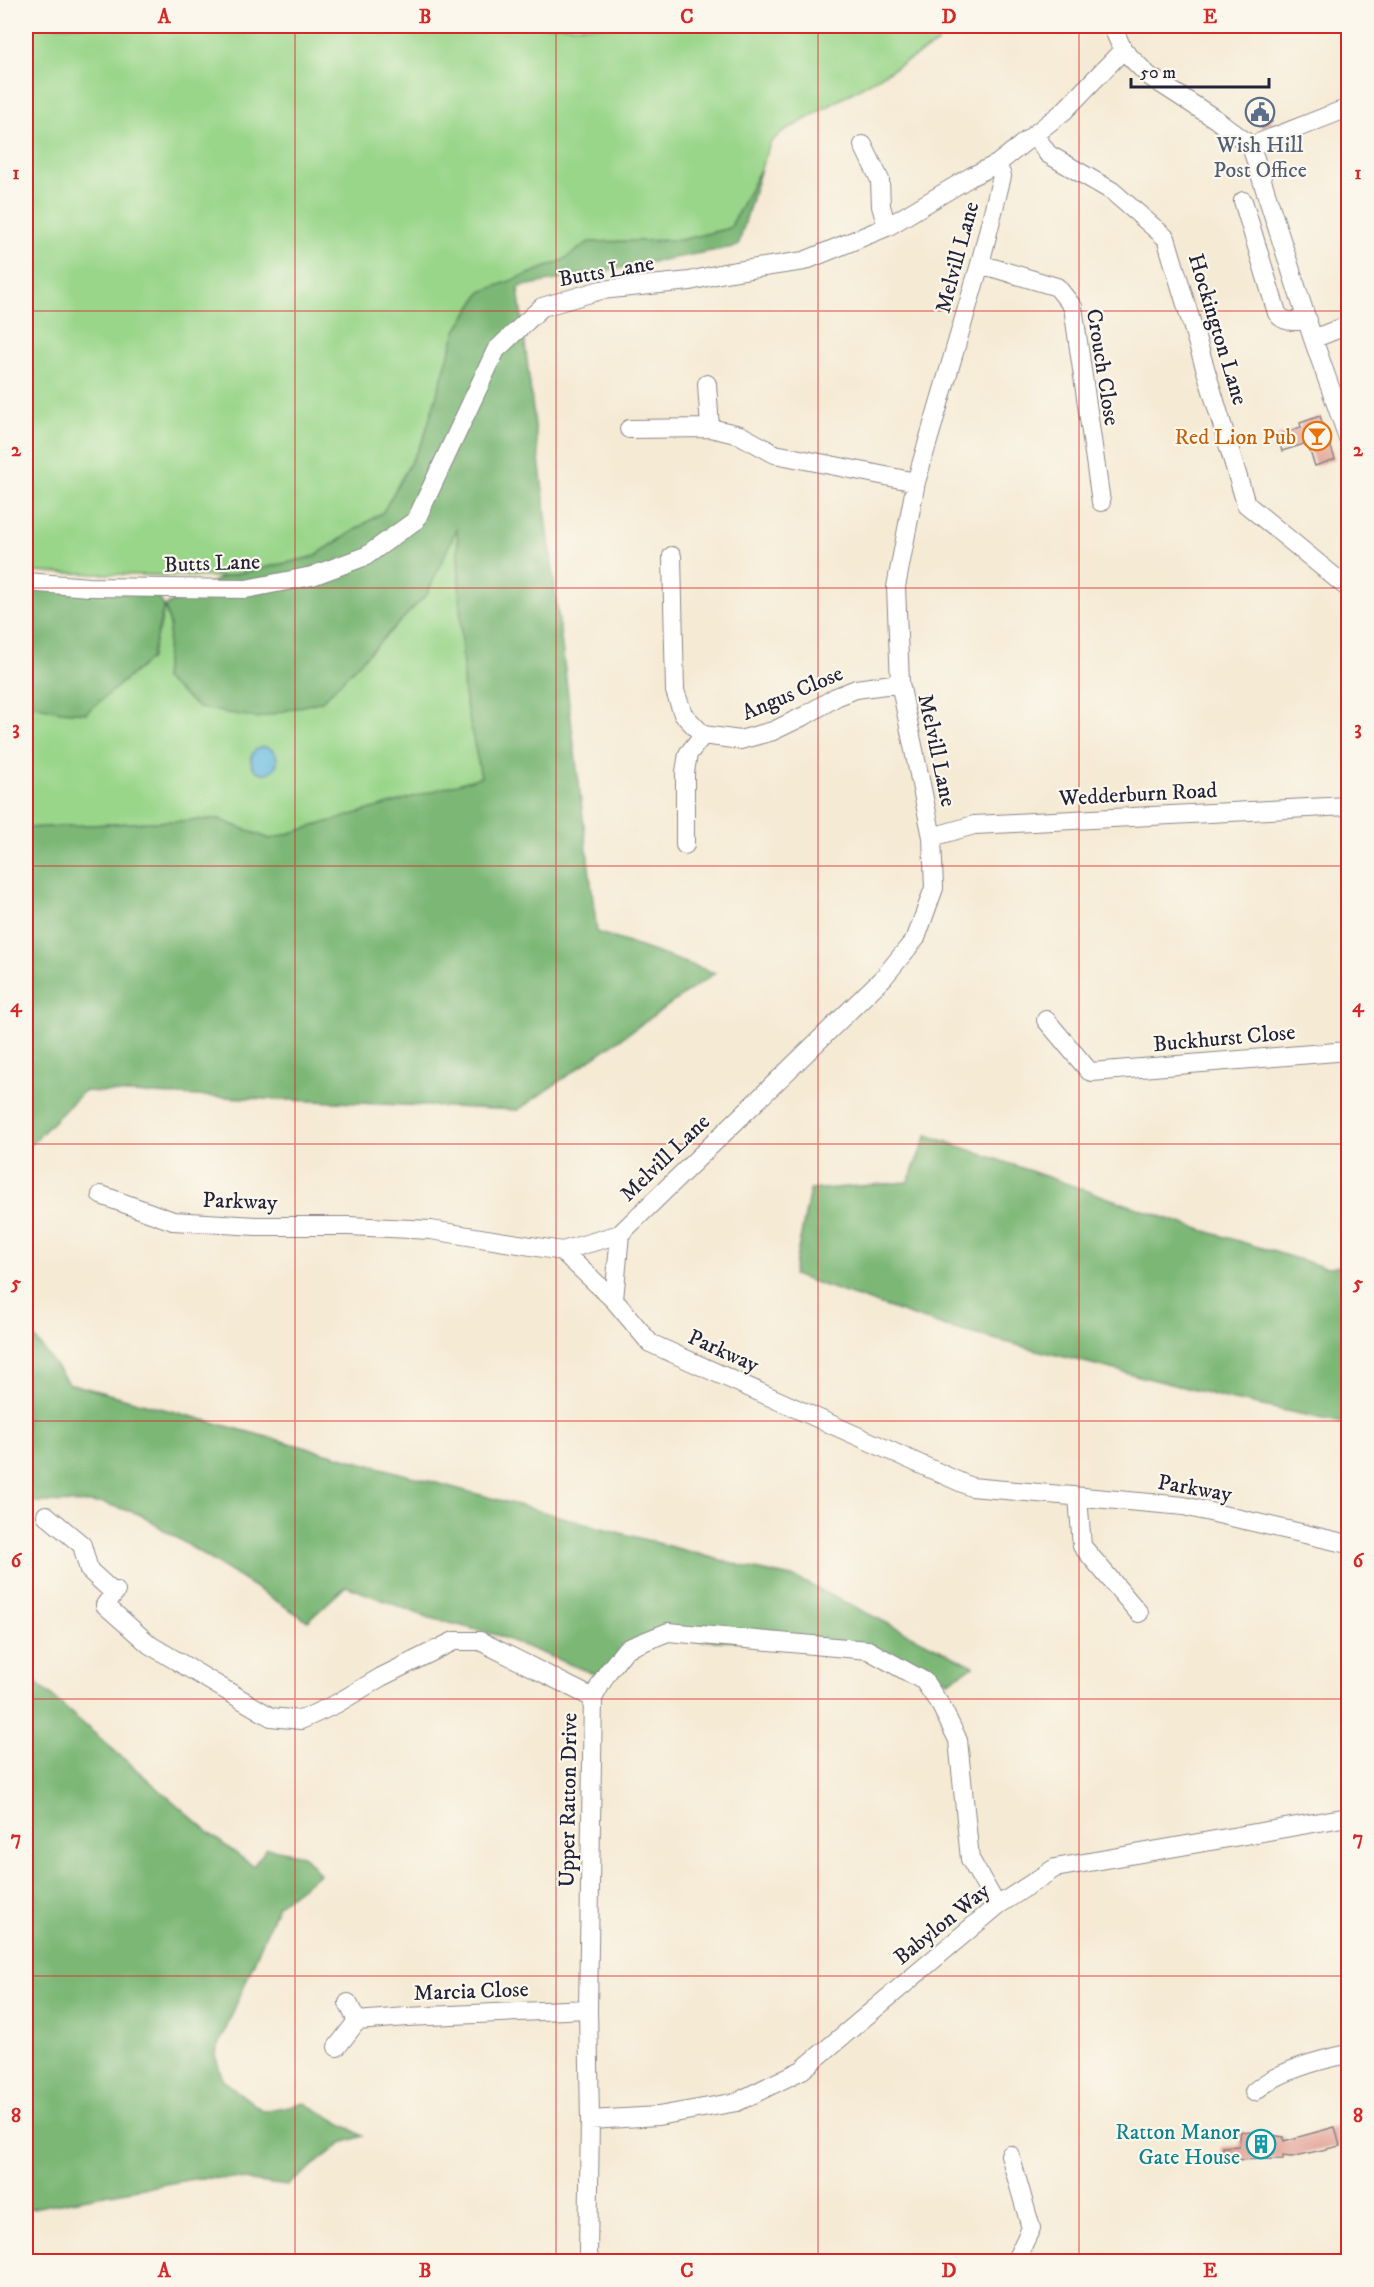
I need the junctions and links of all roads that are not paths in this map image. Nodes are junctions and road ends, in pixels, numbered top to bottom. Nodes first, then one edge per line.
1 (1112, 26) edge
2 (1123, 50) junction
3 (1348, 108) edge
4 (1035, 135) junction
5 (863, 145) dead end
6 (1251, 146) junction
7 (997, 164) junction
8 (1243, 201) dead end
9 (887, 227) junction
10 (980, 264) junction
11 (1308, 320) junction
12 (1348, 325) edge
13 (1313, 339) junction
14 (707, 384) dead end
15 (710, 428) junction
16 (629, 429) dead end
17 (1348, 438) edge
18 (916, 482) junction
19 (1101, 502) dead end
20 (672, 556) dead end
21 (26, 582) edge
22 (1348, 588) edge
23 (900, 683) junction
24 (703, 735) junction
25 (1348, 806) edge
26 (932, 837) junction
27 (685, 845) dead end
28 (1046, 1020) dead end
29 (1348, 1051) edge
30 (101, 1195) dead end
31 (620, 1234) junction
32 (562, 1251) junction
33 (614, 1300) junction
34 (1078, 1497) junction
35 (46, 1515) dead end
36 (1348, 1544) edge
37 (1139, 1613) dead end
38 (592, 1698) junction
39 (1348, 1818) edge
40 (997, 1906) junction
41 (348, 2003) dead end
42 (588, 2009) junction
43 (357, 2021) junction
44 (337, 2047) dead end
45 (1348, 2054) edge
46 (1254, 2092) dead end
47 (590, 2120) junction
48 (1010, 2155) dead end
49 (590, 2262) edge
50 (1015, 2262) edge

1 - 2 street
2 - 4 street, Butts Lane
2 - 6 street
3 - 6 street
4 - 7 street, Butts Lane
4 - 22 street, Hockington Lane
5 - 9 street
6 - 11 street
7 - 9 street, Butts Lane
7 - 10 street, Melvill Lane
8 - 11 street
9 - 21 street, Butts Lane
10 - 18 street, Melvill Lane
10 - 19 street, Crouch Close
11 - 13 street
12 - 13 street
13 - 17 street
14 - 15 street
15 - 16 street
15 - 18 street
18 - 23 street, Melvill Lane
20 - 24 street
23 - 24 street, Angus Close
23 - 26 street, Melvill Lane
24 - 27 street
25 - 26 street, Wedderburn Road
26 - 31 street, Melvill Lane
28 - 29 street, Buckhurst Close
30 - 32 street, Parkway
31 - 32 street
31 - 33 street
32 - 33 street, Parkway
33 - 34 street, Parkway
34 - 36 street, Parkway
34 - 37 street
35 - 38 street
38 - 40 street, Upper Ratton Drive
38 - 42 street, Upper Ratton Drive
39 - 40 street, Babylon Way
40 - 47 street, Babylon Way
41 - 43 street
42 - 43 street, Marcia Close
42 - 47 street, Upper Ratton Drive
43 - 44 street
45 - 46 street
47 - 49 street, Upper Ratton Drive
48 - 50 street

